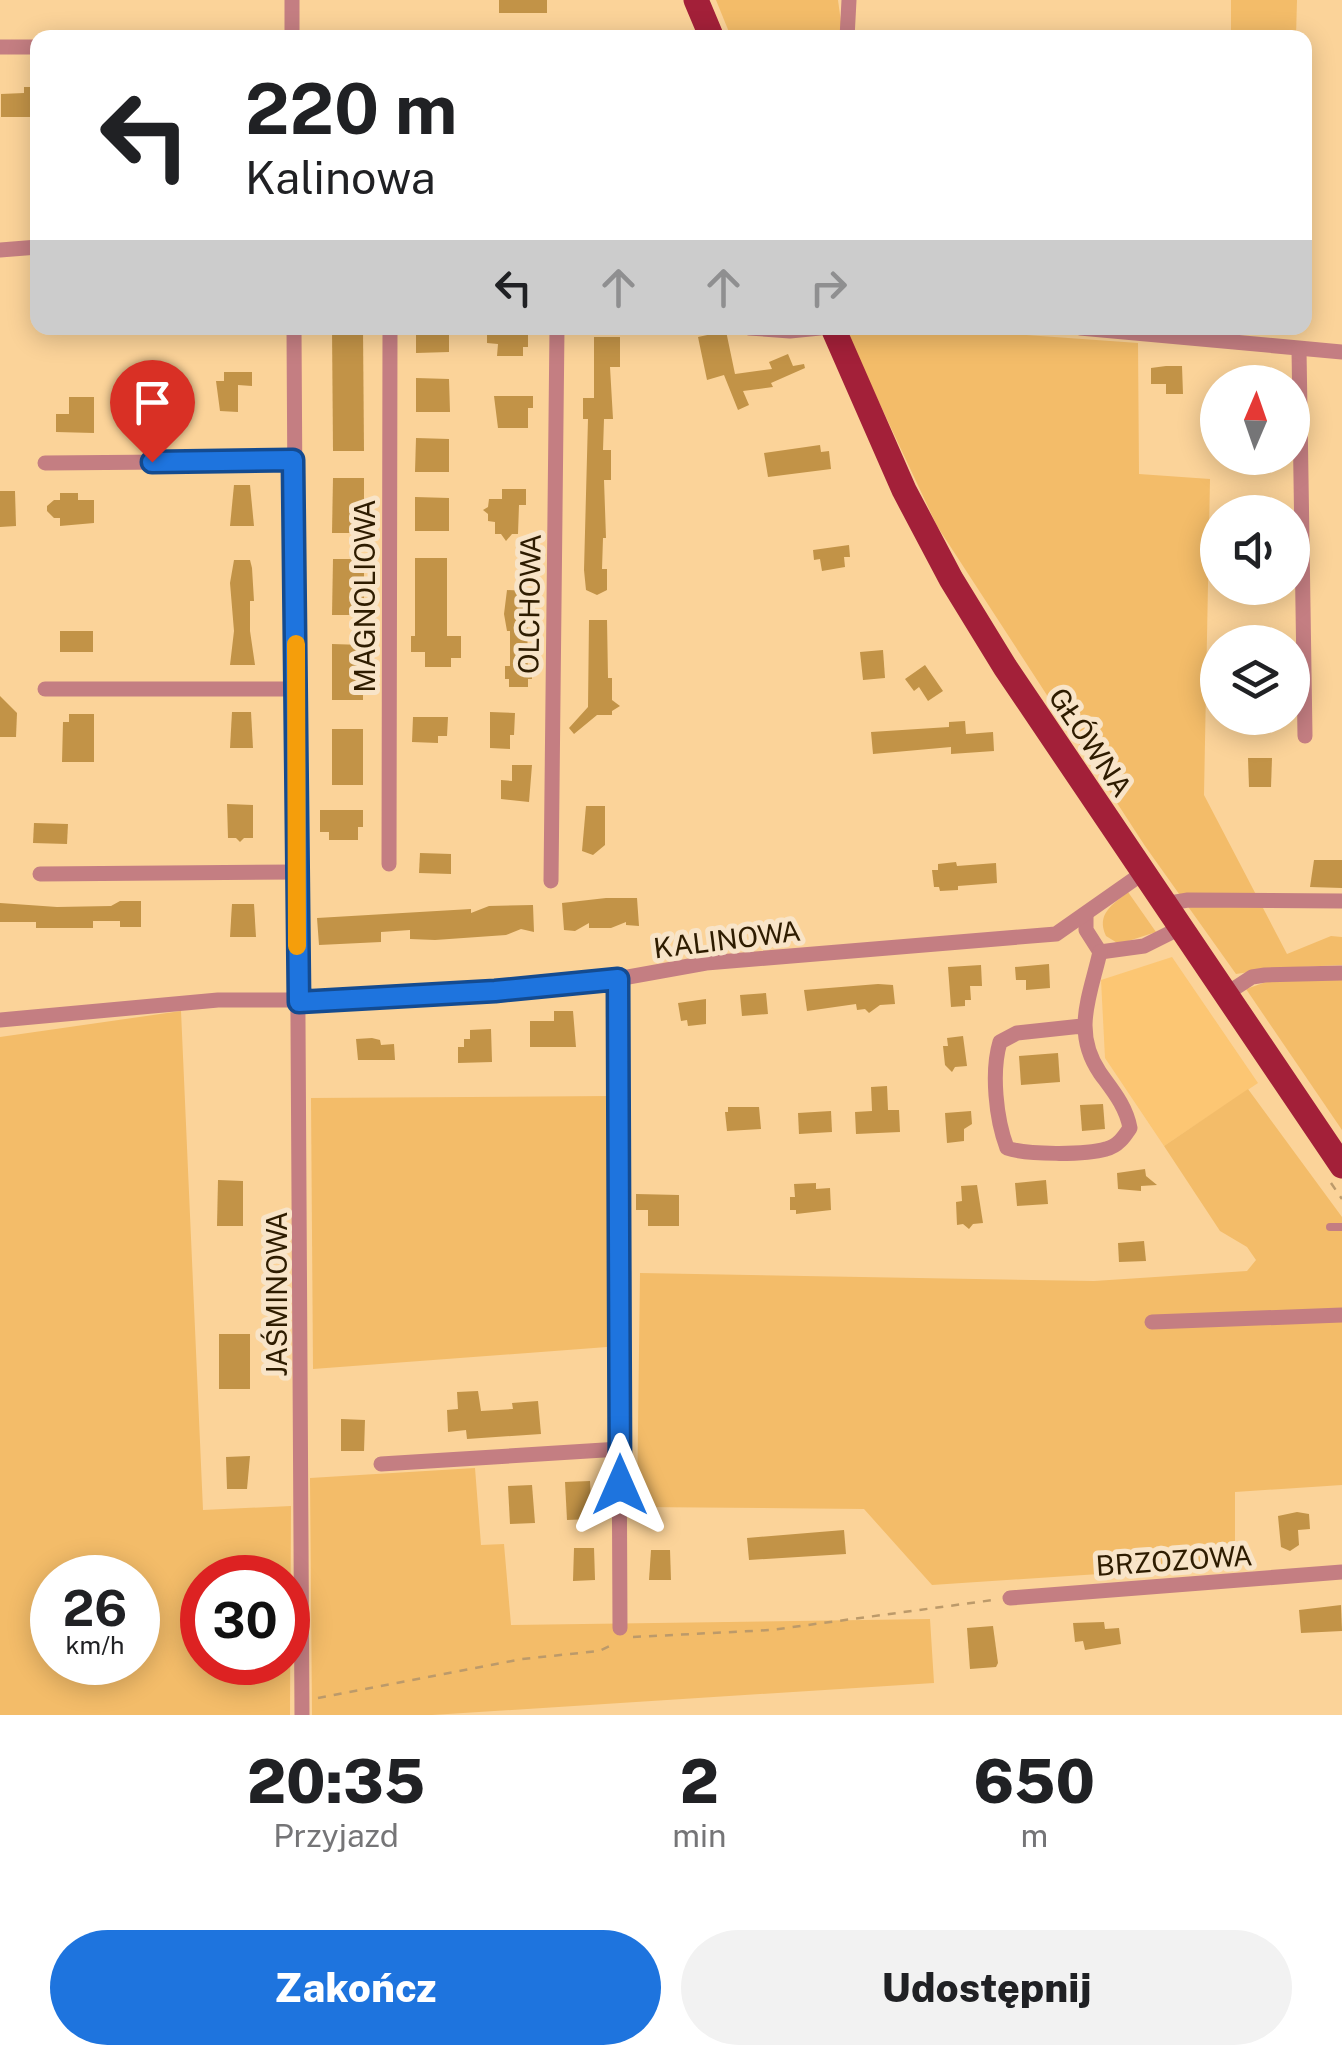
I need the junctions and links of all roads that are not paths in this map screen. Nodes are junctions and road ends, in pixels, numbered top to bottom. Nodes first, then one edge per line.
1 (292, 0) edge
2 (696, 0) edge
3 (848, 0) edge
4 (292, 30) edge
5 (709, 30) edge
6 (847, 30) edge
7 (0, 47) edge
8 (30, 47) edge
9 (30, 248) edge
10 (0, 250) edge
11 (294, 335) edge
12 (390, 335) edge
13 (557, 335) edge
14 (836, 335) edge
15 (1223, 335) edge
16 (1299, 349) junction
17 (1342, 352) edge
18 (293, 460) junction
19 (45, 463) dead end
20 (45, 689) dead end
21 (296, 689) junction
22 (1305, 736) dead end
23 (389, 864) dead end
24 (296, 872) junction
25 (1143, 873) junction
26 (40, 874) dead end
27 (551, 882) dead end
28 (1341, 901) edge
29 (1164, 904) junction
30 (1086, 914) junction
31 (1180, 928) junction
32 (1100, 952) junction
33 (1342, 973) edge
34 (618, 979) junction
35 (1226, 994) junction
36 (299, 1001) junction
37 (0, 1020) edge
38 (1082, 1026) junction
39 (1342, 1166) edge
40 (1342, 1226) edge
41 (1330, 1227) dead end
42 (1342, 1315) edge
43 (1152, 1322) dead end
44 (620, 1449) junction
45 (381, 1464) dead end
46 (1342, 1572) edge
47 (1010, 1598) road end
48 (620, 1628) road end
49 (302, 1708) edge

1 - 4 street
2 - 5 main road
3 - 6 street
7 - 8 street
9 - 10 street
11 - 18 street, JAŚMINOWA
12 - 23 street, MAGNOLIOWA
13 - 27 street, OLCHOWA
14 - 25 main road, GŁÓWNA
15 - 16 street
16 - 17 street
16 - 22 street
18 - 19 street
18 - 21 street, JAŚMINOWA
20 - 21 street
21 - 24 street, JAŚMINOWA
24 - 26 street
24 - 36 street, JAŚMINOWA
25 - 29 main road, GŁÓWNA
25 - 30 street, KALINOWA
28 - 29 street
29 - 31 main road, GŁÓWNA
30 - 32 street
30 - 34 street, KALINOWA
31 - 32 street
31 - 35 main road, GŁÓWNA
32 - 38 street
33 - 35 street
34 - 36 street, KALINOWA
34 - 44 street
35 - 39 main road, GŁÓWNA
36 - 37 street, KALINOWA
36 - 49 street, JAŚMINOWA
38 - 38 street
40 - 41 lane
42 - 43 street
44 - 45 street
44 - 48 street
46 - 47 street, BRZOZOWA

